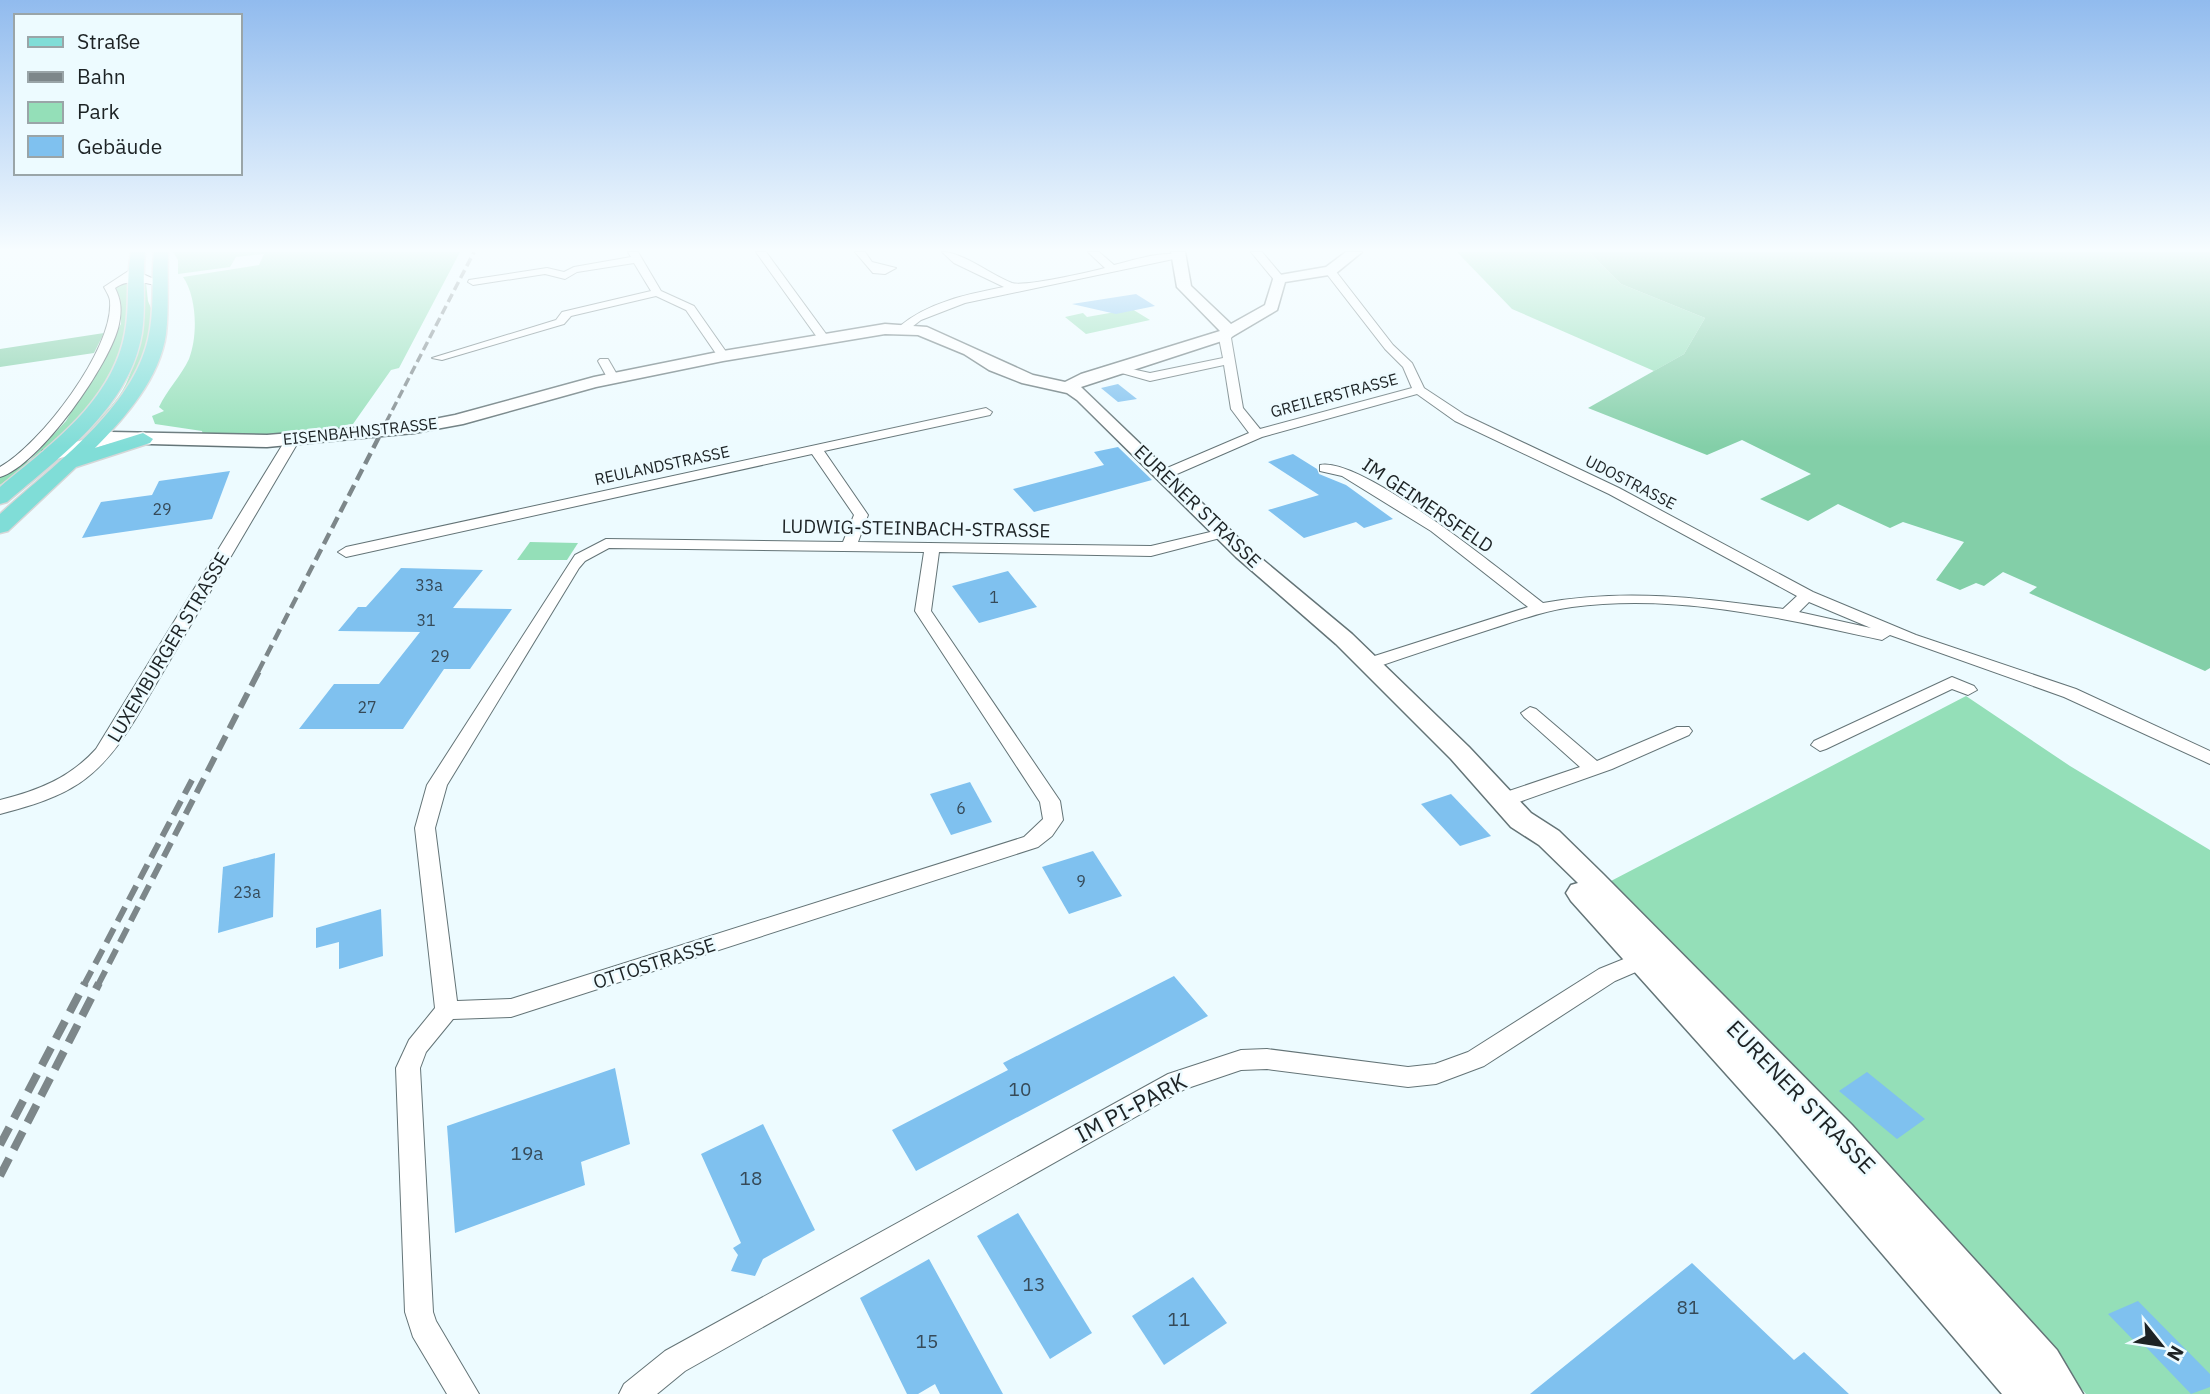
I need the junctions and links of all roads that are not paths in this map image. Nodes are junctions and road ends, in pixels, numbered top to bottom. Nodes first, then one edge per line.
1 (113, 317) edge
2 (135, 317) edge
3 (157, 317) edge
4 (564, 317) edge
5 (696, 317) edge
6 (808, 317) edge
7 (918, 317) edge
8 (1215, 317) edge
9 (1255, 317) edge
10 (1365, 317) edge
11 (904, 328) junction
12 (1230, 332) junction
13 (849, 334) joint
14 (823, 338) junction
15 (723, 356) junction
16 (438, 358) dead end
17 (604, 361) dead end
18 (1227, 361) junction
19 (1122, 369) junction
20 (613, 379) junction
21 (1067, 388) junction
22 (1419, 390) junction
23 (986, 412) dead end
24 (114, 416) junction
25 (1257, 434) junction
26 (82, 438) junction
27 (143, 439) junction
28 (293, 439) junction
29 (817, 451) junction
30 (56, 461) junction
31 (1325, 468) dead end
32 (0, 474) edge
33 (1164, 474) junction
34 (5, 506) edge
35 (0, 526) edge
36 (1223, 533) junction
37 (849, 545) junction
38 (932, 546) junction
39 (346, 552) dead end
40 (1807, 595) junction
41 (1540, 607) junction
42 (1787, 614) junction
43 (1910, 638) junction
44 (1967, 657) junction
45 (1368, 664) junction
46 (1530, 713) dead end
47 (1683, 731) dead end
48 (1820, 745) dead end
49 (2210, 758) edge
50 (1594, 769) junction
51 (0, 807) edge
52 (1511, 811) junction
53 (1651, 956) junction
54 (447, 1010) junction
55 (464, 1394) edge
56 (634, 1394) edge
57 (2037, 1394) edge
58 (2062, 1394) edge

1 - 32 street
2 - 26 main road
3 - 24 main road
4 - 16 street
5 - 15 street
6 - 14 street
7 - 11 street
8 - 12 street
9 - 12 street
10 - 22 street, UDOSTRASSE
11 - 13 street, EURENER STRASSE
11 - 21 street, EURENER STRASSE
12 - 18 street
12 - 19 street
13 - 14 street, EISENBAHNSTRASSE
14 - 15 street, EISENBAHNSTRASSE
15 - 20 street, EISENBAHNSTRASSE
17 - 20 street
18 - 19 street
18 - 25 street
19 - 21 street
20 - 28 street, EISENBAHNSTRASSE
21 - 33 street, EURENER STRASSE
22 - 25 street, GREILERSTRASSE
22 - 40 street, UDOSTRASSE
23 - 29 street, REULANDSTRASSE
24 - 26 main road
24 - 27 street
25 - 33 street, GREILERSTRASSE
26 - 27 street, EISENBAHNSTRASSE
26 - 30 main road
27 - 28 street, EISENBAHNSTRASSE
27 - 30 main road
28 - 51 street, LUXEMBURGER STRASSE
29 - 37 street
29 - 39 street, REULANDSTRASSE
30 - 34 main road
31 - 41 street, IM GEIMERSFELD
33 - 36 street, EURENER STRASSE
34 - 35 main road
36 - 38 street, LUDWIG-STEINBACH-STRASSE
36 - 45 street, EURENER STRASSE
37 - 38 street, LUDWIG-STEINBACH-STRASSE
37 - 54 street, LUDWIG-STEINBACH-STRASSE
38 - 54 street, OTTOSTRASSE
40 - 42 street
40 - 43 street, UDOSTRASSE
41 - 42 street
41 - 45 street
42 - 43 street
43 - 44 street, UDOSTRASSE
44 - 48 street
44 - 49 street, UDOSTRASSE
45 - 52 street, EURENER STRASSE
46 - 50 street
47 - 50 street
50 - 52 street
52 - 53 street, EURENER STRASSE
53 - 56 street, IM PI-PARK
53 - 57 street, EURENER STRASSE
53 - 58 street, EURENER STRASSE
54 - 55 street

